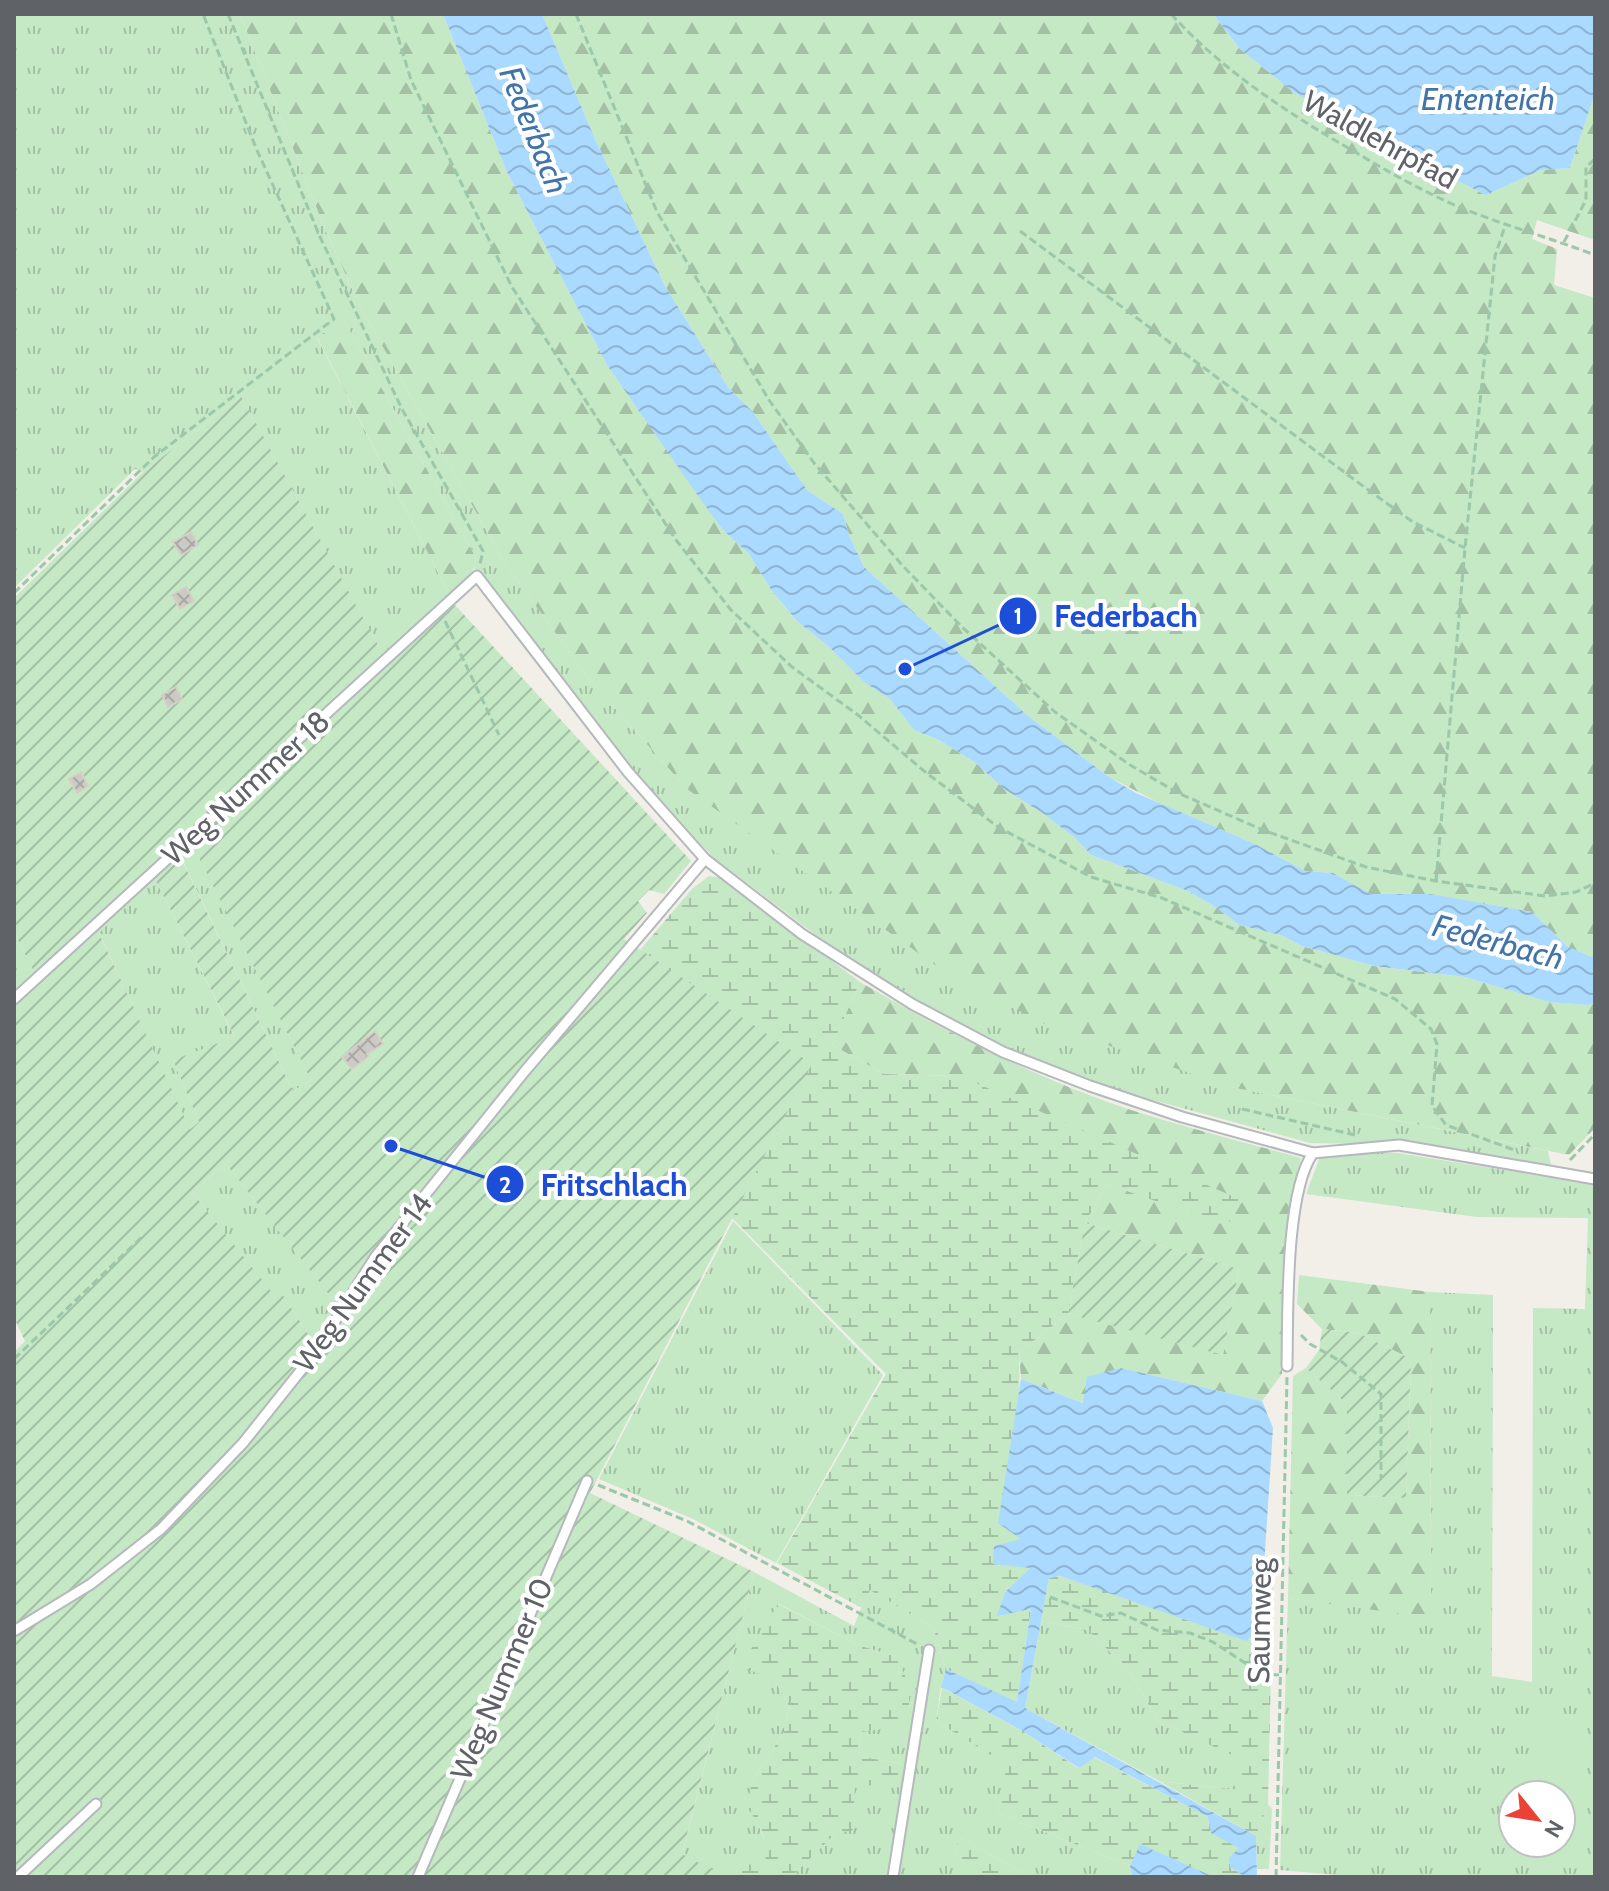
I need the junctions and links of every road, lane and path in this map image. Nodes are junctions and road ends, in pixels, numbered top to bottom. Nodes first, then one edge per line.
1 (203, 14) edge
2 (228, 14) edge
3 (391, 14) edge
4 (576, 14) edge
5 (1171, 14) edge
6 (1595, 159) edge
7 (1506, 223) junction
8 (1020, 231) dead end
9 (1564, 242) junction
10 (1595, 255) edge
11 (1465, 548) junction
12 (477, 576) junction
13 (14, 593) edge
14 (439, 611) junction
15 (499, 735) dead end
16 (705, 859) junction
17 (1436, 881) junction
18 (1595, 883) edge
19 (14, 999) edge
20 (1242, 1109) dead end
21 (1595, 1134) edge
22 (1356, 1136) dead end
23 (1313, 1153) junction
24 (1526, 1154) dead end
25 (1557, 1174) junction
26 (1595, 1179) edge
27 (142, 1237) dead end
28 (1287, 1320) junction
29 (14, 1359) edge
30 (1287, 1366) joint
31 (1381, 1478) dead end
32 (587, 1481) joint
33 (1050, 1597) dead end
34 (14, 1631) edge
35 (929, 1650) joint
36 (1279, 1675) junction
37 (96, 1804) dead end
38 (18, 1877) edge
39 (418, 1877) edge
40 (893, 1877) edge
41 (1276, 1877) edge

1 - 13 path
2 - 12 path
3 - 24 path
4 - 17 path
5 - 7 path, Waldlehrpfad
6 - 9 path
7 - 9 path, Waldlehrpfad
7 - 11 path
8 - 11 path
9 - 10 path, Waldlehrpfad
11 - 17 path
12 - 14 lane, Weg Nummer 18
12 - 16 lane
14 - 15 path
14 - 19 lane, Weg Nummer 18
16 - 23 lane
16 - 34 lane, Weg Nummer 14
17 - 18 path
20 - 22 path
21 - 25 path
23 - 25 lane
23 - 28 lane
25 - 26 lane
27 - 29 path
28 - 30 lane
28 - 31 path
30 - 36 path, Saumweg
32 - 35 path
32 - 39 lane, Weg Nummer 10
33 - 36 path
35 - 40 lane
36 - 41 path, Saumweg
37 - 38 lane

